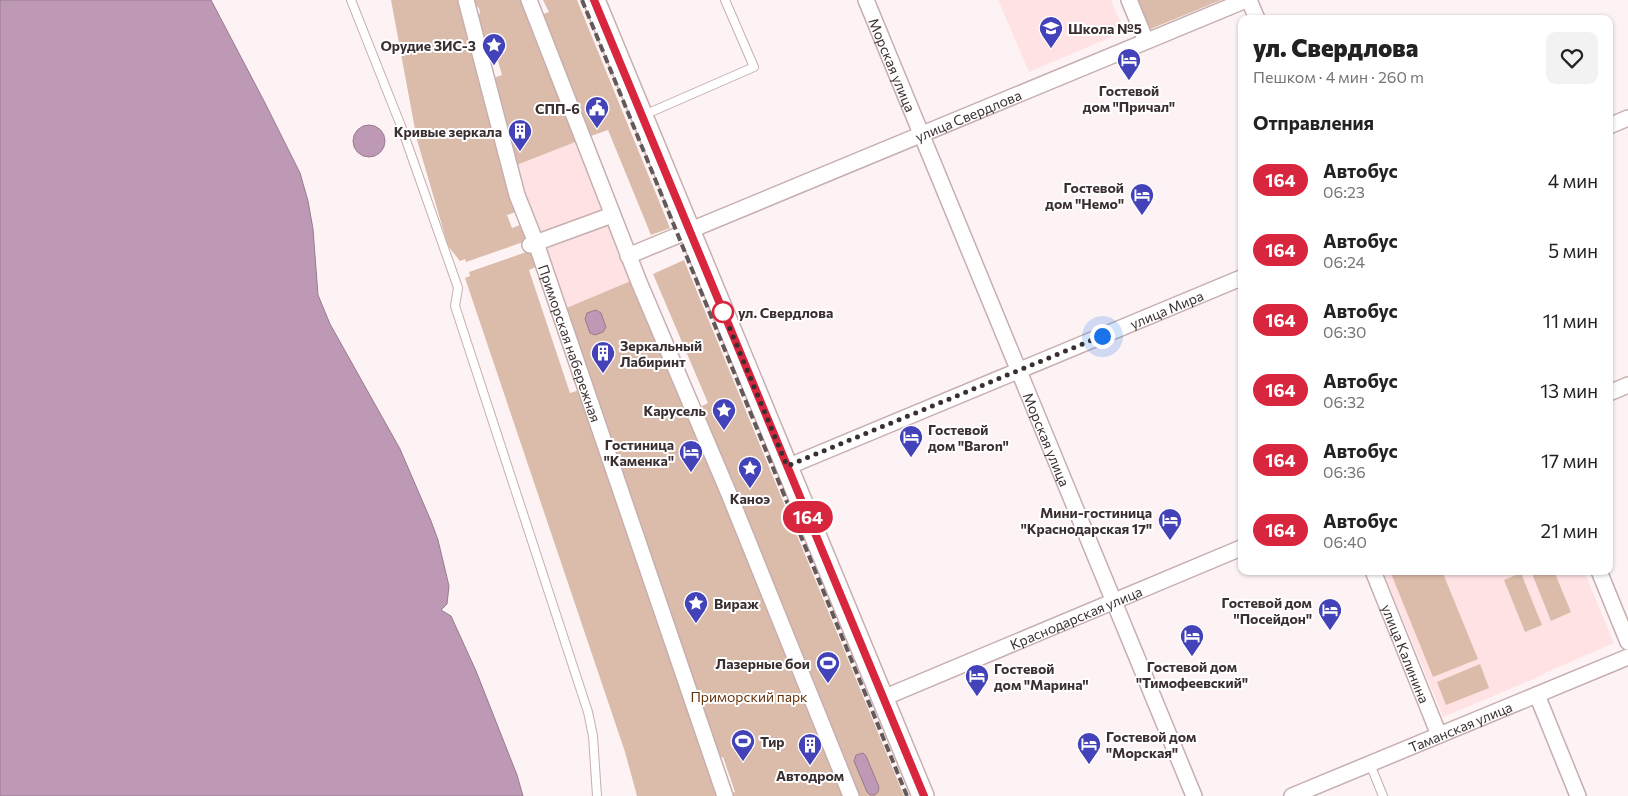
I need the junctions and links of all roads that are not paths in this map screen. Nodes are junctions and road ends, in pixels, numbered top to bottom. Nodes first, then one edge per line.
1 (351, 0) edge
2 (466, 0) edge
3 (529, 0) edge
4 (594, 0) edge
5 (725, 0) edge
6 (866, 0) edge
7 (1129, 0) edge
8 (1248, 0) edge
9 (1255, 15) edge
10 (1146, 42) junction
11 (642, 116) junction
12 (1628, 118) edge
13 (1613, 124) edge
14 (921, 134) junction
15 (612, 215) junction
16 (689, 230) junction
17 (533, 244) junction
18 (628, 256) junction
19 (1238, 279) edge
20 (1019, 370) junction
21 (1628, 385) edge
22 (1613, 392) edge
23 (787, 466) junction
24 (1238, 549) edge
25 (1374, 575) edge
26 (1601, 575) edge
27 (1114, 601) junction
28 (1628, 642) edge
29 (1628, 657) edge
30 (1537, 695) junction
31 (883, 698) junction
32 (1439, 735) junction
33 (1370, 764) junction
34 (597, 796) edge
35 (725, 796) edge
36 (851, 796) edge
37 (924, 796) edge
38 (1194, 796) edge
39 (1292, 796) edge
40 (1383, 796) edge
41 (1578, 796) edge

1 - 34 lane
2 - 17 street, Приморская набережная
3 - 15 street
4 - 11 street
5 - 11 lane
6 - 14 street, Морская улица
7 - 10 street
8 - 9 street
8 - 10 street, улица Свердлова
10 - 14 street, улица Свердлова
11 - 16 street
12 - 13 street
14 - 16 street, улица Свердлова
14 - 20 street, Морская улица
15 - 17 street
15 - 18 street
16 - 18 street, улица Свердлова
16 - 23 street
17 - 35 street, Приморская набережная
18 - 36 street
19 - 20 street, улица Мира
20 - 23 street, улица Мира
20 - 27 street, Морская улица
21 - 22 street
23 - 31 street
24 - 27 street, Краснодарская улица
25 - 32 street, улица Калинина
26 - 28 street
27 - 31 street, Краснодарская улица
27 - 38 street, Морская улица
29 - 30 street, Таманская улица
30 - 32 street, Таманская улица
30 - 41 street
31 - 37 street
32 - 33 street, Таманская улица
33 - 39 street, Таманская улица
33 - 40 lane

